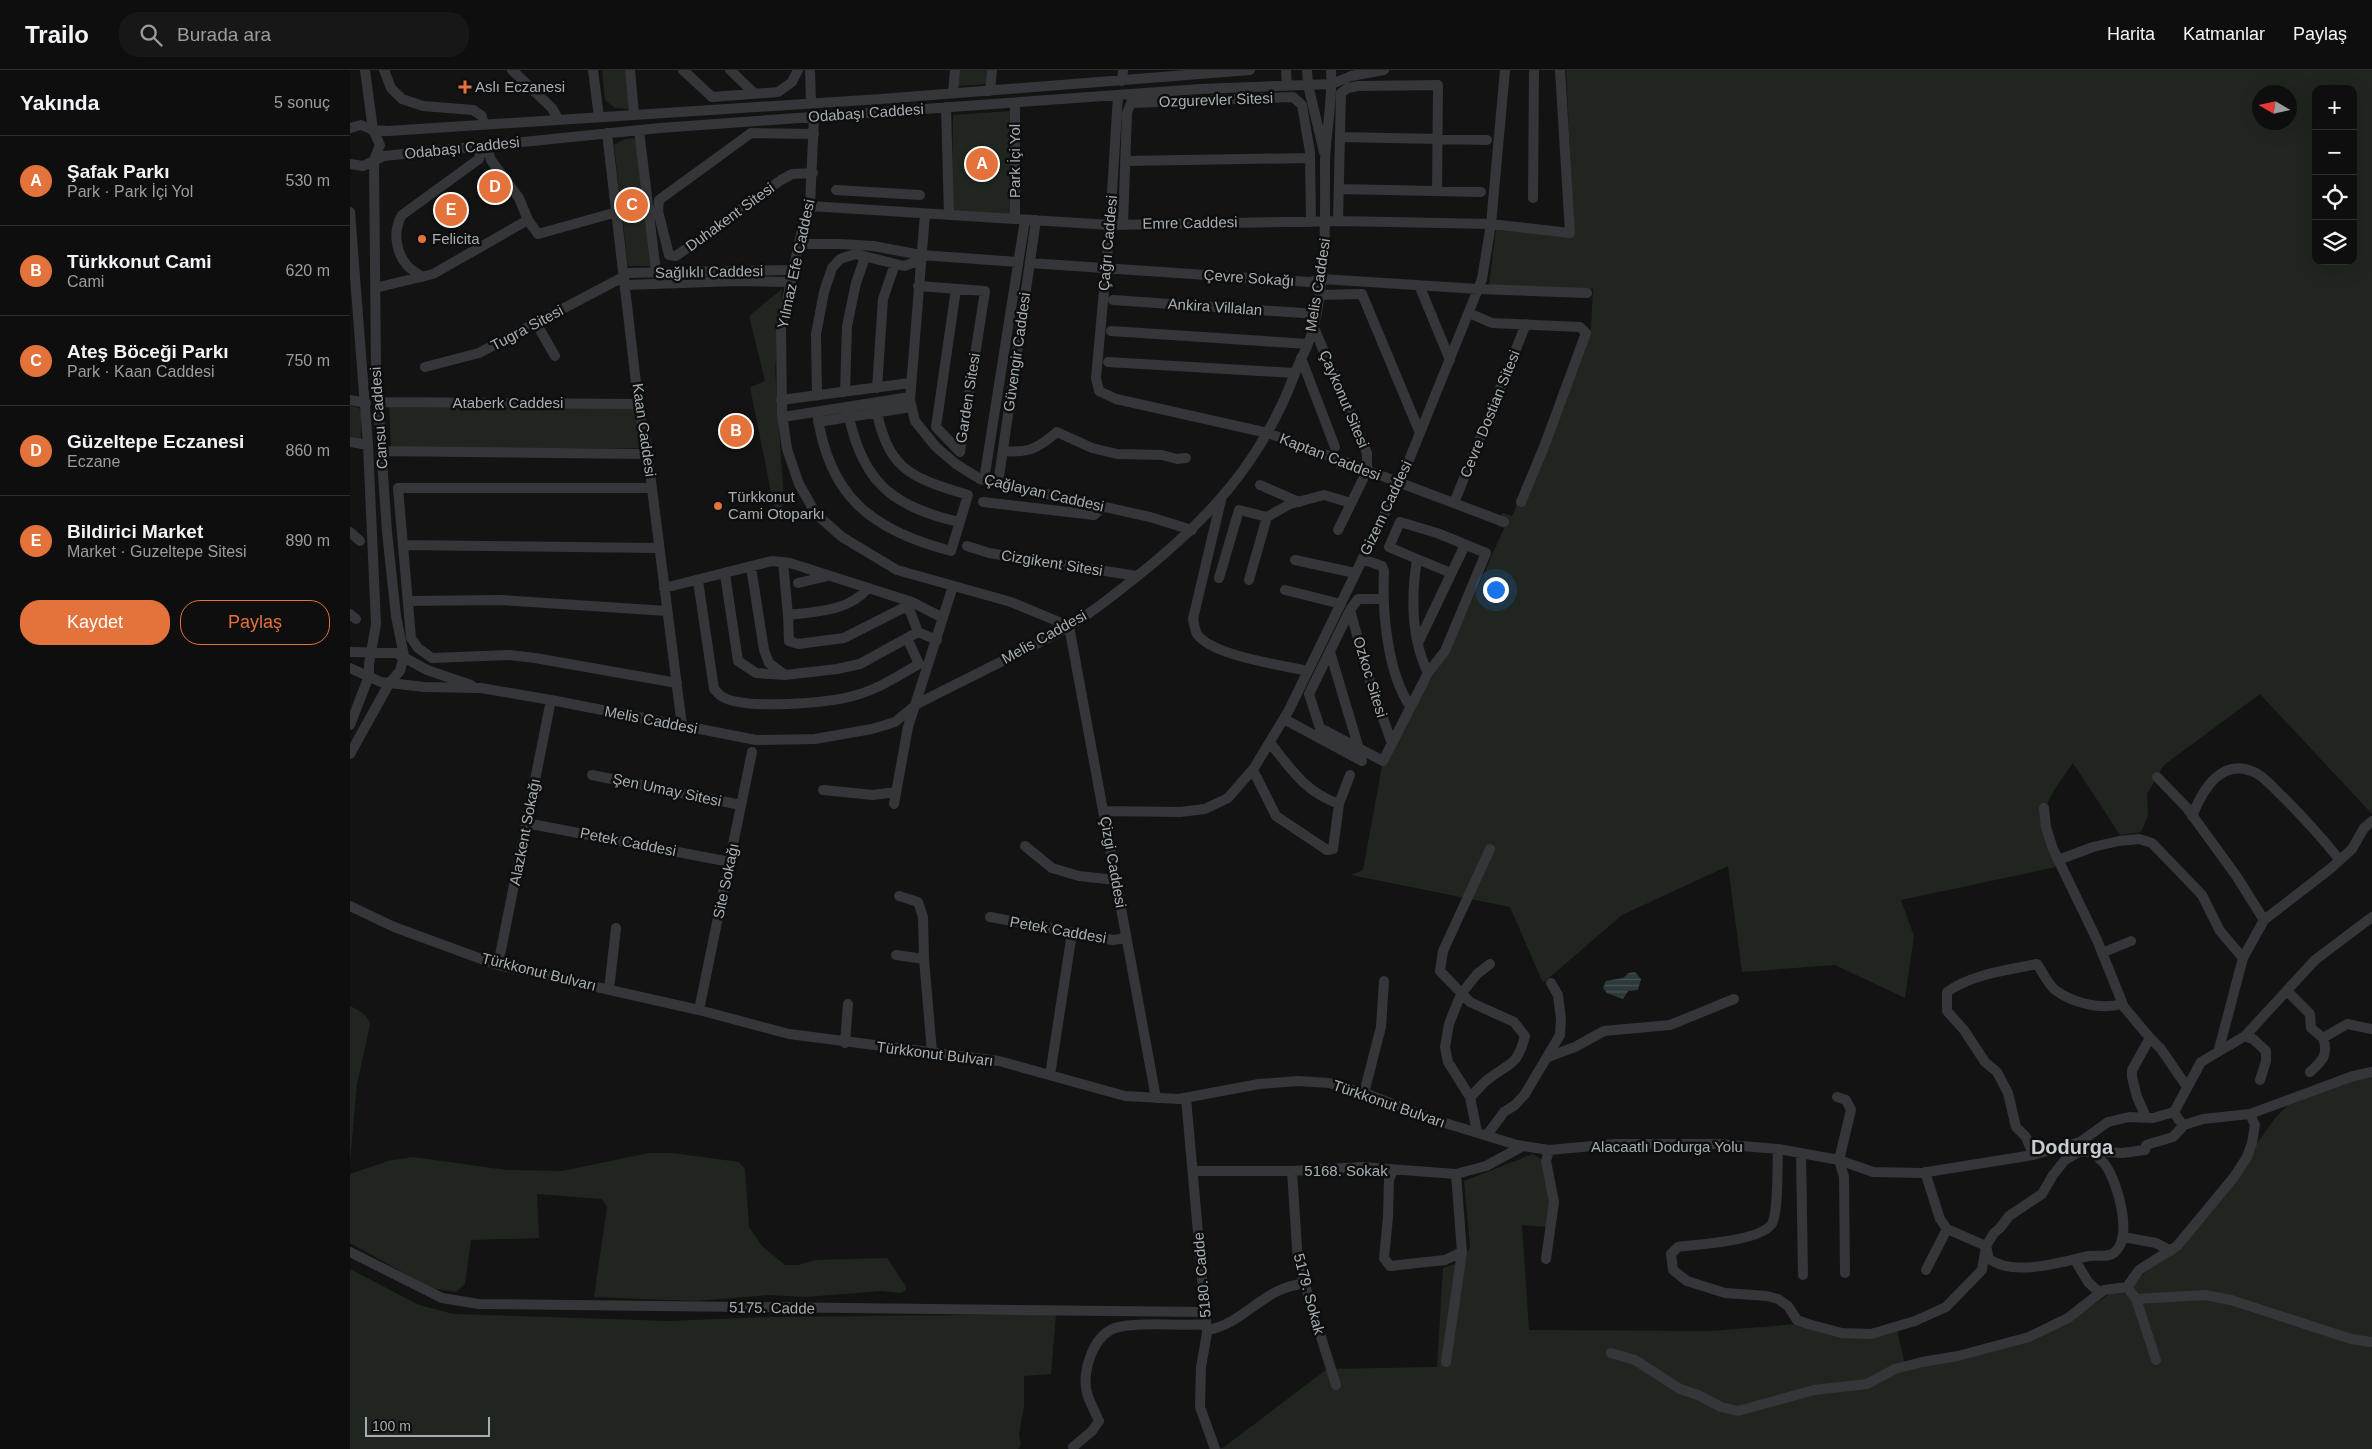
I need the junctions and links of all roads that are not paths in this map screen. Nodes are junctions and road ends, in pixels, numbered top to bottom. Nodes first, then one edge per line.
1 (365, 70) edge
2 (384, 70) edge
3 (512, 70) edge
4 (593, 70) edge
5 (630, 70) edge
6 (683, 70) edge
7 (730, 70) edge
8 (798, 70) edge
9 (810, 70) edge
10 (955, 70) edge
11 (992, 70) edge
12 (1123, 70) edge
13 (1250, 70) edge
14 (1286, 70) edge
15 (1307, 70) edge
16 (1330, 70) edge
17 (1384, 70) edge
18 (1505, 70) edge
19 (1534, 70) edge
20 (1560, 70) edge
21 (1182, 73) edge
22 (1148, 75) edge
23 (1122, 81) junction
24 (1332, 84) junction
25 (1308, 85) junction
26 (1287, 86) junction
27 (990, 91) junction
28 (754, 93) junction
29 (953, 94) junction
30 (1118, 95) junction
31 (811, 102) junction
32 (1015, 103) junction
33 (946, 107) junction
34 (634, 114) junction
35 (599, 117) junction
36 (814, 117) junction
37 (558, 120) junction
38 (483, 124) junction
39 (350, 128) edge
40 (373, 130) junction
41 (639, 130) junction
42 (607, 133) junction
43 (814, 134) junction
44 (1340, 136) junction
45 (1438, 139) junction
46 (1486, 140) dead end
47 (483, 146) junction
48 (1310, 158) junction
49 (1325, 158) junction
50 (374, 160) junction
51 (1125, 161) junction
52 (350, 164) edge
53 (813, 173) junction
54 (1339, 189) junction
55 (836, 190) dead end
56 (1437, 191) junction
57 (874, 192) junction
58 (1481, 192) dead end
59 (920, 195) dead end
60 (1533, 198) dead end
61 (810, 206) junction
62 (871, 210) junction
63 (350, 212) edge
64 (617, 212) junction
65 (925, 214) junction
66 (949, 215) junction
67 (1020, 219) junction
68 (528, 220) junction
69 (1036, 220) junction
70 (1338, 221) junction
71 (1311, 222) junction
72 (1327, 222) junction
73 (1123, 224) junction
74 (1491, 224) junction
75 (1110, 225) junction
76 (799, 244) junction
77 (865, 257) junction
78 (921, 258) junction
79 (1018, 262) junction
80 (1030, 262) junction
81 (895, 264) junction
82 (1106, 269) junction
83 (793, 270) junction
84 (656, 272) junction
85 (422, 277) junction
86 (625, 278) junction
87 (1322, 279) junction
88 (790, 282) junction
89 (1419, 285) junction
90 (918, 286) junction
91 (375, 288) junction
92 (956, 289) junction
93 (1478, 289) junction
94 (1587, 293) dead end
95 (1319, 295) junction
96 (1113, 300) dead end
97 (1468, 313) junction
98 (1317, 314) junction
99 (536, 323) junction
100 (1526, 324) junction
101 (1314, 328) junction
102 (1111, 331) dead end
103 (1308, 344) junction
104 (555, 356) dead end
105 (1301, 358) junction
106 (1450, 360) junction
107 (1108, 362) dead end
108 (425, 367) dead end
109 (1294, 374) junction
110 (910, 383) junction
111 (877, 388) junction
112 (1100, 390) joint
113 (845, 392) junction
114 (817, 395) junction
115 (350, 400) edge
116 (781, 400) junction
117 (366, 402) junction
118 (378, 402) junction
119 (875, 402) junction
120 (910, 402) junction
121 (639, 404) junction
122 (847, 411) junction
123 (877, 413) junction
124 (782, 417) junction
125 (818, 417) junction
126 (1268, 433) junction
127 (1420, 433) junction
128 (350, 442) edge
129 (368, 445) junction
130 (1335, 447) dead end
131 (381, 451) junction
132 (1003, 451) junction
133 (648, 454) junction
134 (1186, 458) dead end
135 (1367, 471) junction
136 (984, 480) junction
137 (1399, 483) junction
138 (998, 484) junction
139 (1260, 485) dead end
140 (652, 488) junction
141 (1222, 498) junction
142 (983, 502) dead end
143 (1299, 502) junction
144 (1521, 502) dead end
145 (1351, 504) junction
146 (1454, 504) junction
147 (1103, 507) junction
148 (1267, 517) junction
149 (959, 522) junction
150 (1504, 522) dead end
151 (1192, 530) junction
152 (1338, 530) dead end
153 (350, 532) edge
154 (360, 541) dead end
155 (1465, 544) junction
156 (403, 545) junction
157 (968, 546) dead end
158 (659, 548) junction
159 (1362, 559) junction
160 (1417, 559) junction
161 (1295, 560) dead end
162 (783, 562) junction
163 (751, 567) junction
164 (1355, 573) junction
165 (1451, 573) junction
166 (724, 574) junction
167 (829, 576) junction
168 (1137, 576) junction
169 (1219, 578) dead end
170 (698, 580) junction
171 (1249, 580) dead end
172 (798, 583) dead end
173 (954, 586) junction
174 (664, 588) junction
175 (868, 588) junction
176 (1285, 590) dead end
177 (1383, 599) junction
178 (408, 601) junction
179 (1341, 604) junction
180 (1350, 610) junction
181 (668, 611) junction
182 (788, 615) junction
183 (944, 618) junction
184 (1069, 626) junction
185 (927, 636) junction
186 (907, 638) junction
187 (1418, 643) junction
188 (350, 652) edge
189 (372, 652) junction
190 (1330, 652) junction
191 (404, 656) junction
192 (350, 668) edge
193 (1308, 671) junction
194 (785, 674) junction
195 (1428, 674) junction
196 (369, 676) junction
197 (390, 682) junction
198 (677, 683) junction
199 (481, 688) junction
200 (551, 700) junction
201 (917, 704) junction
202 (1410, 706) junction
203 (1284, 719) junction
204 (350, 725) edge
205 (682, 726) junction
206 (1270, 743) junction
207 (1392, 744) junction
208 (1359, 748) junction
209 (752, 752) dead end
210 (350, 754) edge
211 (1362, 761) dead end
212 (1253, 770) junction
213 (592, 775) dead end
214 (1350, 775) dead end
215 (2157, 777) dead end
216 (823, 790) dead end
217 (896, 792) junction
218 (894, 804) dead end
219 (1339, 804) junction
220 (741, 805) junction
221 (2044, 808) dead end
222 (1104, 811) junction
223 (2192, 816) junction
224 (2372, 821) edge
225 (526, 824) junction
226 (1025, 846) dead end
227 (1490, 849) dead end
228 (2339, 859) junction
229 (2058, 860) junction
230 (730, 862) junction
231 (1116, 880) junction
232 (899, 896) dead end
233 (350, 906) edge
234 (2372, 917) edge
235 (990, 918) dead end
236 (2264, 920) junction
237 (616, 928) dead end
238 (1072, 933) junction
239 (1126, 938) junction
240 (2131, 941) dead end
241 (2102, 953) junction
242 (896, 955) dead end
243 (2243, 958) junction
244 (924, 959) junction
245 (498, 964) junction
246 (1490, 964) dead end
247 (1384, 981) dead end
248 (1551, 983) dead end
249 (609, 990) junction
250 (2287, 991) junction
251 (1460, 994) junction
252 (1734, 999) dead end
253 (848, 1004) dead end
254 (2122, 1004) junction
255 (699, 1010) junction
256 (2372, 1029) edge
257 (2244, 1036) junction
258 (2150, 1038) junction
259 (2323, 1038) junction
260 (845, 1043) junction
261 (2219, 1050) junction
262 (932, 1052) junction
263 (1548, 1058) junction
264 (2310, 1072) dead end
265 (2372, 1072) edge
266 (1050, 1075) junction
267 (2260, 1080) dead end
268 (2187, 1087) junction
269 (1364, 1093) junction
270 (1470, 1097) junction
271 (1837, 1097) dead end
272 (1156, 1098) junction
273 (1186, 1098) junction
274 (2174, 1112) junction
275 (2250, 1114) junction
276 (2146, 1117) junction
277 (2184, 1125) junction
278 (1482, 1133) junction
279 (2080, 1142) junction
280 (1523, 1146) junction
281 (1778, 1149) junction
282 (1548, 1150) junction
283 (2093, 1152) junction
284 (1801, 1154) junction
285 (2032, 1155) junction
286 (1839, 1160) junction
287 (1393, 1170) junction
288 (1193, 1171) junction
289 (1292, 1171) junction
290 (1925, 1172) junction
291 (1456, 1174) junction
292 (1947, 1229) junction
293 (2123, 1237) junction
294 (1986, 1246) junction
295 (2171, 1251) junction
296 (350, 1252) edge
297 (1462, 1252) junction
298 (1546, 1259) dead end
299 (2075, 1260) junction
300 (1926, 1270) dead end
301 (1845, 1272) dead end
302 (1803, 1275) dead end
303 (1304, 1284) junction
304 (2128, 1286) junction
305 (2100, 1293) junction
306 (2136, 1299) junction
307 (1205, 1312) junction
308 (1206, 1327) junction
309 (2372, 1342) edge
310 (1611, 1353) dead end
311 (2156, 1360) dead end
312 (1446, 1362) dead end
313 (1336, 1385) dead end
314 (1073, 1447) dead end
315 (1215, 1449) edge

1 - 40 street, Cansu Caddesi
2 - 38 street
3 - 37 street
4 - 35 street
5 - 34 street
6 - 28 street
7 - 28 street
8 - 28 street
9 - 31 street
10 - 29 street
11 - 27 street
12 - 23 street
13 - 21 street, Odabaşı Caddesi
14 - 26 street
15 - 25 street, Melis Caddesi
16 - 24 street, Melis Caddesi
17 - 24 street, Odabaşı Caddesi
18 - 74 street, Gizem Caddesi
19 - 60 street
20 - 74 street, Emre Caddesi
21 - 22 street, Odabaşı Caddesi
22 - 23 street, Odabaşı Caddesi
23 - 27 street, Odabaşı Caddesi
24 - 25 street, Odabaşı Caddesi
24 - 49 street, Melis Caddesi
25 - 26 street, Odabaşı Caddesi
25 - 49 street, Melis Caddesi
26 - 30 street, Odabaşı Caddesi
27 - 29 street, Odabaşı Caddesi
29 - 31 street, Odabaşı Caddesi
30 - 32 street, Odabaşı Caddesi
30 - 75 street, Çağrı Caddesi
31 - 34 street, Odabaşı Caddesi
32 - 33 street, Odabaşı Caddesi
32 - 67 street, Park İçi Yol
33 - 36 street, Odabaşı Caddesi
33 - 66 street
34 - 35 street, Odabaşı Caddesi
35 - 37 street, Odabaşı Caddesi
36 - 41 street, Odabaşı Caddesi
36 - 43 street, Yılmaz Efe Caddesi
37 - 38 street, Odabaşı Caddesi
38 - 40 street, Odabaşı Caddesi
39 - 40 street, Odabaşı Caddesi
40 - 50 street, Cansu Caddesi
41 - 42 street, Odabaşı Caddesi
41 - 84 street
42 - 47 street, Odabaşı Caddesi
42 - 64 street, Kaan Caddesi
43 - 53 street, Yılmaz Efe Caddesi
43 - 53 street, Duhakent Sitesi
44 - 45 street
44 - 45 street
44 - 54 street
45 - 46 street
45 - 56 street
47 - 50 street, Odabaşı Caddesi
47 - 68 street
47 - 85 street
48 - 51 street
48 - 51 street, Ozgurevler Sitesi
48 - 71 street, Ozgurevler Sitesi
49 - 72 street, Melis Caddesi
50 - 52 street, Odabaşı Caddesi
50 - 91 street, Cansu Caddesi
51 - 73 street, Ozgurevler Sitesi
53 - 61 street, Yılmaz Efe Caddesi
54 - 56 street
54 - 70 street
55 - 57 street
56 - 58 street
57 - 59 street
57 - 62 street
61 - 62 street, Emre Caddesi
61 - 76 street, Yılmaz Efe Caddesi
62 - 65 street, Emre Caddesi
63 - 117 street, Cansu Caddesi
64 - 68 street
64 - 86 street, Kaan Caddesi
65 - 66 street, Emre Caddesi
65 - 78 street, Çağlayan Caddesi
66 - 67 street, Emre Caddesi
67 - 69 street, Emre Caddesi
67 - 79 street, Güvengir Caddesi
68 - 85 street
69 - 75 street, Emre Caddesi
69 - 80 street, Güvengir Caddesi
70 - 72 street, Emre Caddesi
70 - 74 street, Emre Caddesi
71 - 72 street, Emre Caddesi
71 - 73 street, Emre Caddesi
72 - 87 street, Melis Caddesi
73 - 75 street, Emre Caddesi
74 - 93 street, Gizem Caddesi
75 - 82 street, Çağrı Caddesi
76 - 78 street
76 - 83 street, Yılmaz Efe Caddesi
77 - 81 street
77 - 113 street
77 - 114 street
78 - 79 street
78 - 81 street
78 - 90 street, Çağlayan Caddesi
79 - 136 street, Güvengir Caddesi
80 - 82 street, Çevre Sokağı
80 - 132 street, Güvengir Caddesi
81 - 111 street
82 - 87 street, Çevre Sokağı
82 - 112 street, Çağrı Caddesi
83 - 84 street, Sağlıklı Caddesi
83 - 88 street, Yılmaz Efe Caddesi
84 - 86 street, Sağlıklı Caddesi
85 - 91 street
86 - 88 street, Sağlıklı Caddesi
86 - 99 street, Tugra Sitesi
86 - 121 street, Kaan Caddesi
87 - 89 street, Çevre Sokağı
87 - 95 street, Melis Caddesi
88 - 116 street, Yılmaz Efe Caddesi
89 - 93 street, Çevre Sokağı
89 - 106 street
90 - 92 street, Garden Sitesi
90 - 110 street, Çağlayan Caddesi
91 - 118 street, Cansu Caddesi
92 - 92 street, Garden Sitesi
93 - 94 street, Çevre Sokağı
93 - 97 street, Gizem Caddesi
95 - 98 street, Melis Caddesi
95 - 127 street
96 - 98 street, Ankira Villalan
97 - 100 street
97 - 106 street, Gizem Caddesi
98 - 101 street, Melis Caddesi
99 - 104 street
99 - 108 street, Tugra Sitesi
100 - 144 street
100 - 146 street, Cevre Dostian Sitesi
101 - 103 street, Melis Caddesi
101 - 135 street, Çaykonut Sitesi
102 - 103 street, Ankira Villalan
103 - 105 street, Melis Caddesi
105 - 109 street, Melis Caddesi
105 - 130 street
106 - 127 street, Gizem Caddesi
107 - 109 street
109 - 126 street, Melis Caddesi
110 - 111 street
110 - 120 street, Çağlayan Caddesi
111 - 113 street
112 - 126 street, Kaptan Caddesi
113 - 114 street
114 - 116 street
115 - 117 street
116 - 124 street, Yılmaz Efe Caddesi
117 - 129 street, Cansu Caddesi
118 - 121 street, Ataberk Caddesi
118 - 131 street, Cansu Caddesi
119 - 120 street
119 - 122 street
119 - 123 street
120 - 123 street
120 - 136 street, Çağlayan Caddesi
121 - 133 street, Kaan Caddesi
122 - 123 street
122 - 125 street
122 - 149 street
123 - 149 street
124 - 125 street
124 - 173 street, Yılmaz Efe Caddesi
125 - 149 street
126 - 135 street, Kaptan Caddesi
126 - 141 street, Melis Caddesi
127 - 137 street, Gizem Caddesi
128 - 129 street
129 - 189 street, Cansu Caddesi
131 - 133 street
131 - 191 street, Cansu Caddesi
132 - 134 street
132 - 138 street, Güvengir Caddesi
133 - 140 street, Kaan Caddesi
135 - 137 street, Kaptan Caddesi
135 - 145 street
136 - 138 street, Çağlayan Caddesi
137 - 146 street, Kaptan Caddesi
137 - 159 street, Gizem Caddesi
138 - 147 street, Çağlayan Caddesi
139 - 143 street
140 - 156 street
140 - 158 street, Kaan Caddesi
141 - 151 street, Melis Caddesi
141 - 193 street
142 - 147 street
143 - 145 street
143 - 148 street
145 - 152 street
146 - 150 street, Kaptan Caddesi
147 - 151 street, Çağlayan Caddesi
148 - 169 street
148 - 171 street
151 - 168 street, Melis Caddesi
153 - 154 street
155 - 160 street, Ozkoc Sitesi
155 - 165 street
155 - 195 street, Ozkoc Sitesi
156 - 158 street
156 - 178 street
157 - 168 street, Cizgikent Sitesi
158 - 174 street, Kaan Caddesi
159 - 164 street, Gizem Caddesi
159 - 177 street, Ozkoc Sitesi
160 - 165 street
160 - 187 street
161 - 164 street
162 - 163 street
162 - 167 street
162 - 182 street
163 - 166 street
163 - 194 street
164 - 179 street, Gizem Caddesi
165 - 187 street
166 - 170 street
166 - 194 street
167 - 172 street
167 - 175 street
168 - 184 street, Melis Caddesi
170 - 174 street
170 - 186 street
173 - 183 street
173 - 184 street, Yılmaz Efe Caddesi
174 - 181 street, Kaan Caddesi
175 - 182 street
175 - 183 street
176 - 179 street
177 - 180 street
177 - 202 street, Ozkoc Sitesi
178 - 181 street
178 - 198 street
179 - 193 street, Gizem Caddesi
180 - 190 street, Ozkoc Sitesi
180 - 207 street, Ozkoc Sitesi
181 - 198 street, Kaan Caddesi
182 - 185 street
183 - 185 street
184 - 201 street, Melis Caddesi
184 - 222 street, Çizgi Caddesi
185 - 186 street
185 - 201 street
186 - 194 street
187 - 195 street
188 - 189 street, Melis Caddesi
189 - 191 street, Melis Caddesi
189 - 196 street, Cansu Caddesi
190 - 208 street, Ozkoc Sitesi
190 - 208 street, Ozkoc Sitesi
191 - 197 street
191 - 199 street, Melis Caddesi
192 - 196 street, Melis Caddesi
193 - 203 street, Gizem Caddesi
195 - 202 street, Ozkoc Sitesi
196 - 197 street, Melis Caddesi
196 - 204 street, Cansu Caddesi
197 - 199 street, Melis Caddesi
197 - 210 street
198 - 205 street, Kaan Caddesi
199 - 200 street, Melis Caddesi
200 - 205 street, Melis Caddesi
200 - 225 street, Alazkent Sokağı
201 - 205 street, Melis Caddesi
201 - 217 street
202 - 207 street, Ozkoc Sitesi
203 - 206 street, Gizem Caddesi
203 - 211 street
206 - 212 street, Gizem Caddesi
206 - 219 street
207 - 208 street, Ozkoc Sitesi
209 - 220 street, Site Sokağı
212 - 219 street
212 - 222 street, Gizem Caddesi
213 - 220 street, Şen Umay Sitesi
214 - 219 street
215 - 223 street
216 - 217 street
217 - 218 street
220 - 230 street, Site Sokağı
221 - 229 street
222 - 231 street, Çizgi Caddesi
223 - 228 street
223 - 236 street
224 - 228 street
225 - 230 street, Petek Caddesi
225 - 245 street, Alazkent Sokağı
226 - 231 street
227 - 251 street
228 - 236 street
229 - 241 street
229 - 243 street
230 - 255 street, Site Sokağı
231 - 239 street, Çizgi Caddesi
232 - 244 street
233 - 245 street, Türkkonut Bulvarı
234 - 250 street
235 - 238 street, Petek Caddesi
236 - 243 street
237 - 249 street
238 - 239 street, Petek Caddesi
238 - 266 street
239 - 272 street, Çizgi Caddesi
240 - 241 street
241 - 254 street
242 - 244 street
243 - 261 street
244 - 262 street
245 - 249 street, Türkkonut Bulvarı
246 - 251 street
247 - 269 street
248 - 263 street
249 - 255 street, Türkkonut Bulvarı
250 - 257 street
250 - 259 street
251 - 270 street
251 - 270 street
252 - 263 street
253 - 260 street
254 - 258 street
254 - 285 street
255 - 260 street, Türkkonut Bulvarı
256 - 259 street
257 - 261 street
257 - 267 street
258 - 268 street
258 - 276 street
259 - 264 street
260 - 262 street, Türkkonut Bulvarı
261 - 268 street
262 - 266 street, Türkkonut Bulvarı
263 - 278 street
265 - 275 street
266 - 272 street, Türkkonut Bulvarı
268 - 274 street
269 - 273 street, Türkkonut Bulvarı
269 - 278 street, Türkkonut Bulvarı
270 - 278 street
271 - 286 street
272 - 273 street, Türkkonut Bulvarı
273 - 288 street, 5180. Cadde
274 - 276 street, Alacaatlı Dodurga Yolu
274 - 277 street
275 - 277 street
275 - 295 street
276 - 279 street, Alacaatlı Dodurga Yolu
277 - 283 street
278 - 280 street, Türkkonut Bulvarı
279 - 283 street
279 - 285 street, Alacaatlı Dodurga Yolu
280 - 282 street, Alacaatlı Dodurga Yolu
280 - 291 street, 5168. Sokak
281 - 282 street, Alacaatlı Dodurga Yolu
281 - 284 street, Alacaatlı Dodurga Yolu
281 - 294 street
282 - 298 street
283 - 293 street
283 - 294 street
284 - 286 street, Alacaatlı Dodurga Yolu
284 - 302 street
285 - 290 street, Alacaatlı Dodurga Yolu
286 - 290 street, Alacaatlı Dodurga Yolu
286 - 301 street
287 - 289 street, 5168. Sokak
287 - 291 street, 5168. Sokak
287 - 297 street
288 - 289 street, 5168. Sokak
288 - 307 street, 5180. Cadde
289 - 303 street, 5179. Sokak
290 - 292 street
291 - 297 street
292 - 294 street
292 - 300 street
293 - 295 street
293 - 299 street
294 - 299 street
295 - 304 street
296 - 307 street, 5175. Cadde
297 - 312 street
299 - 305 street
303 - 308 street
303 - 313 street, 5179. Sokak
304 - 305 street
304 - 306 street
305 - 310 street
306 - 309 street
306 - 311 street
307 - 308 street, 5180. Cadde
308 - 314 street
308 - 315 street, 5180. Cadde

